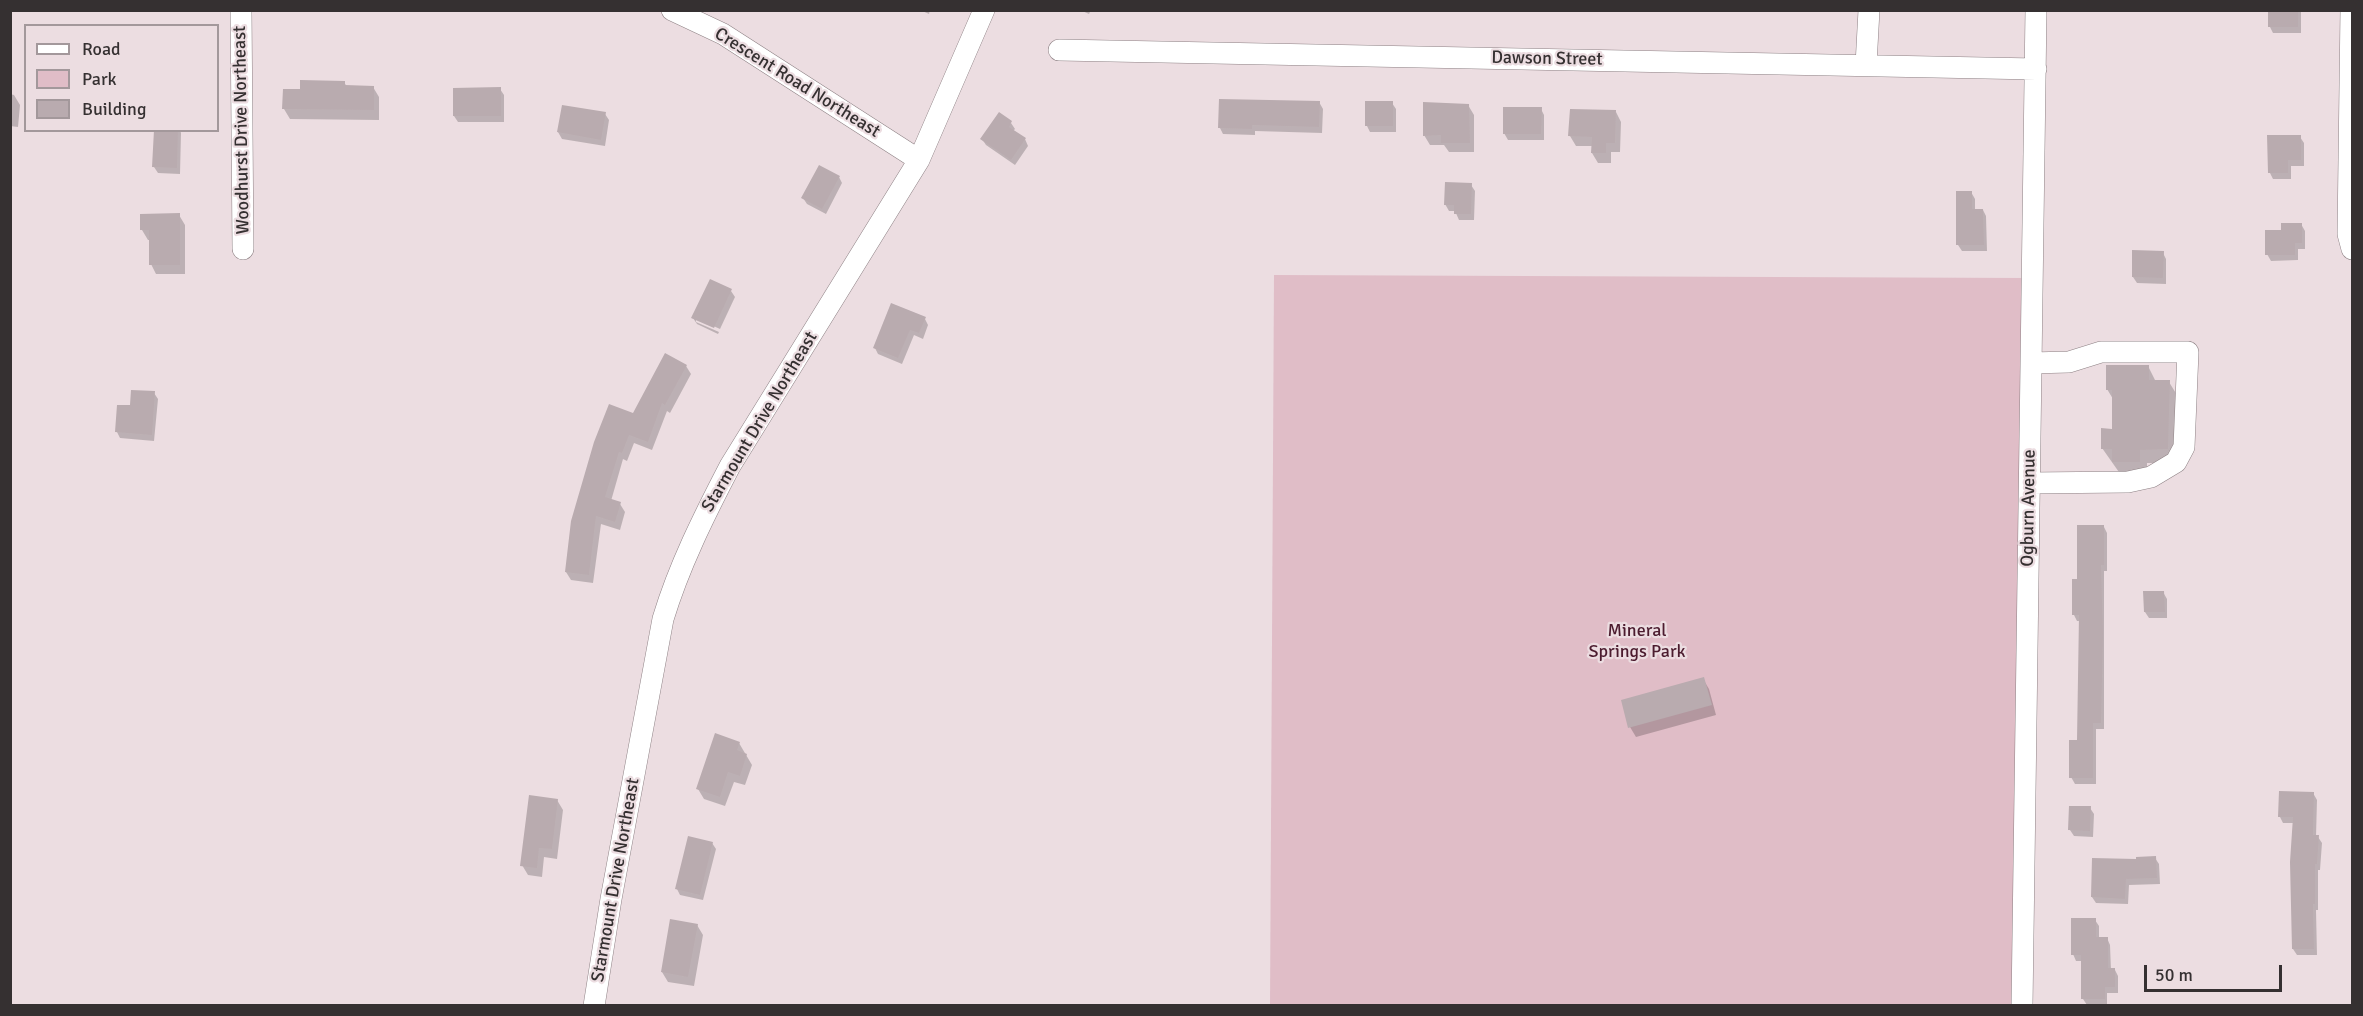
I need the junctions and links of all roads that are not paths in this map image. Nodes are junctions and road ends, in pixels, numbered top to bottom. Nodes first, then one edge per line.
1 (241, 10) edge
2 (672, 10) edge
3 (984, 10) edge
4 (1869, 10) edge
5 (2036, 10) edge
6 (2351, 10) edge
7 (1059, 50) dead end
8 (1866, 65) junction
9 (2036, 69) junction
10 (920, 160) junction
11 (243, 249) dead end
12 (2352, 249) edge
13 (2031, 363) junction
14 (2030, 483) junction
15 (594, 1005) edge
16 (2022, 1005) edge

1 - 11 street, Woodhurst Drive Northeast
2 - 10 street, Crescent Road Northeast
3 - 10 street, Starmount Drive Northeast
4 - 8 street
5 - 9 street, Ogburn Avenue
6 - 12 street
7 - 8 street, Dawson Street
8 - 9 street, Dawson Street
9 - 13 street, Ogburn Avenue
10 - 15 street, Starmount Drive Northeast
13 - 14 street, Ogburn Avenue
13 - 14 street
14 - 16 street, Ogburn Avenue

